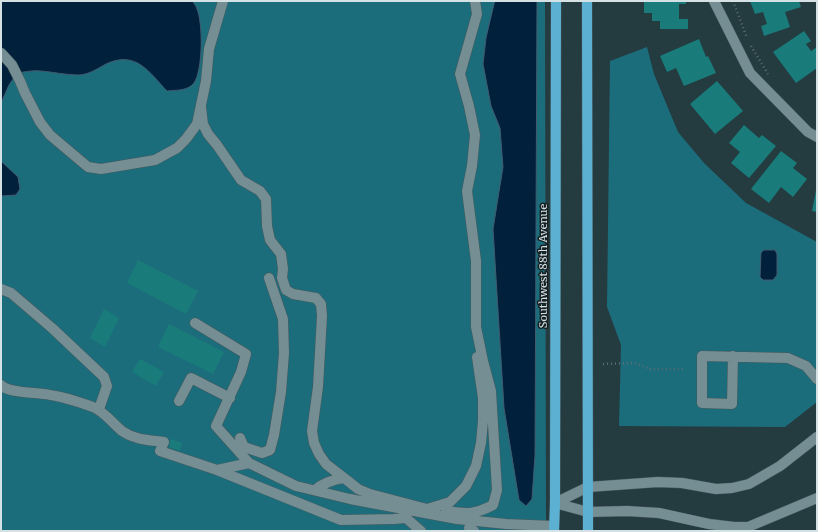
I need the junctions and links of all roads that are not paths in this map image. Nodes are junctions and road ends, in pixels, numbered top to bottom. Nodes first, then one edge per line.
1 (223, 1) edge
2 (476, 1) edge
3 (556, 1) edge
4 (587, 1) edge
5 (714, 1) edge
6 (1, 53) edge
7 (201, 107) junction
8 (817, 137) edge
9 (269, 278) dead end
10 (1, 288) edge
11 (195, 323) dead end
12 (733, 356) junction
13 (476, 357) dead end
14 (817, 379) edge
15 (1, 385) edge
16 (230, 398) junction
17 (179, 401) dead end
18 (99, 409) junction
19 (817, 437) edge
20 (240, 438) dead end
21 (249, 464) junction
22 (217, 470) junction
23 (343, 478) junction
24 (588, 487) junction
25 (315, 490) junction
26 (817, 498) edge
27 (555, 503) junction
28 (446, 510) dead end
29 (588, 512) junction
30 (554, 528) edge
31 (421, 531) edge
32 (588, 531) edge

1 - 7 street
2 - 28 street
3 - 27 main road, Southwest 88th Avenue
4 - 24 main road
5 - 8 street
6 - 7 street
7 - 23 street
9 - 20 street
10 - 18 street
11 - 16 street
12 - 12 street
12 - 14 street
13 - 23 street
15 - 18 street
16 - 17 street
16 - 21 street
18 - 22 street
19 - 24 street
21 - 22 street
21 - 25 street
22 - 31 street
23 - 25 street
24 - 27 street
24 - 29 main road
25 - 30 street
26 - 29 street
27 - 29 street
27 - 30 main road, Southwest 88th Avenue
29 - 32 main road

